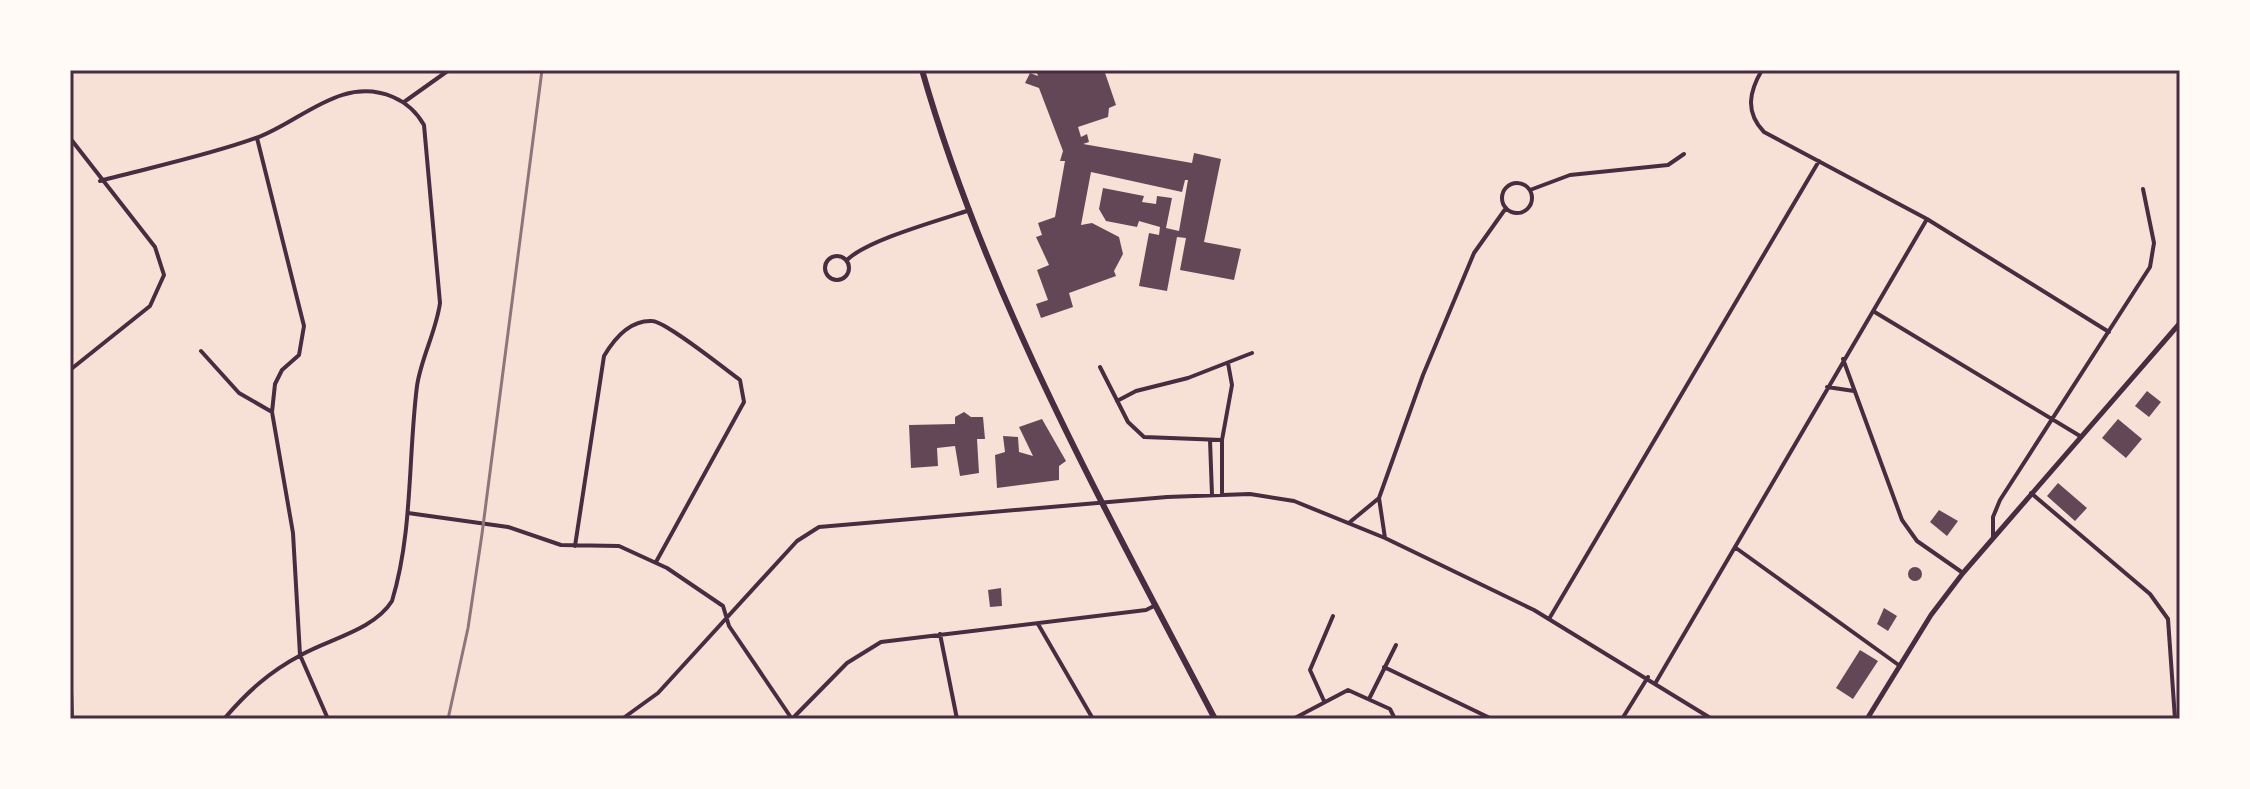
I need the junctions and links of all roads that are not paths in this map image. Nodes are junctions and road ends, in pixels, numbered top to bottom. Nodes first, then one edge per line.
1 (449, 70) edge
2 (922, 70) edge
3 (1762, 70) edge
4 (404, 102) junction
5 (70, 138) edge
6 (257, 138) junction
7 (1684, 154) dead end
8 (1819, 161) junction
9 (100, 181) junction
10 (2143, 189) dead end
11 (1530, 190) junction
12 (1506, 208) junction
13 (970, 210) junction
14 (1927, 219) junction
15 (847, 260) junction
16 (1873, 310) junction
17 (2180, 323) edge
18 (2109, 332) junction
19 (201, 351) dead end
20 (1252, 353) dead end
21 (1843, 359) junction
22 (1228, 363) junction
23 (1100, 367) dead end
24 (70, 370) edge
25 (1827, 387) junction
26 (1854, 391) junction
27 (1117, 401) junction
28 (272, 412) junction
29 (2050, 418) junction
30 (2080, 436) junction
31 (1210, 440) junction
32 (1222, 440) junction
33 (2031, 493) junction
34 (1212, 495) junction
35 (1222, 495) junction
36 (1379, 498) junction
37 (1103, 502) junction
38 (407, 513) junction
39 (1350, 522) junction
40 (1993, 537) junction
41 (1385, 538) junction
42 (575, 546) junction
43 (1735, 548) junction
44 (656, 562) junction
45 (1963, 573) junction
46 (1156, 605) junction
47 (1333, 616) dead end
48 (727, 618) junction
49 (1549, 619) junction
50 (1037, 624) junction
51 (940, 634) junction
52 (1396, 645) dead end
53 (300, 655) junction
54 (70, 661) edge
55 (1900, 666) junction
56 (1384, 667) junction
57 (1648, 677) junction
58 (1656, 682) junction
59 (1370, 697) junction
60 (1324, 701) junction
61 (1212, 718) edge
62 (72, 719) edge
63 (224, 719) edge
64 (328, 719) edge
65 (622, 719) edge
66 (792, 719) edge
67 (957, 719) edge
68 (1093, 719) edge
69 (1293, 719) edge
70 (1395, 719) edge
71 (1492, 719) edge
72 (1622, 719) edge
73 (1712, 719) edge
74 (1867, 719) edge
75 (2175, 719) edge

1 - 4 street
2 - 13 main road
3 - 8 street
4 - 6 street
4 - 38 street
5 - 9 street
6 - 9 street
6 - 28 street
7 - 11 street
8 - 14 street
8 - 49 street
9 - 24 street
10 - 18 street
11 - 12 street
11 - 12 street
12 - 36 street
13 - 15 street
13 - 37 main road
14 - 16 street
14 - 18 street
15 - 15 street
16 - 21 street
16 - 29 street
17 - 30 main road
18 - 29 street
19 - 28 street
20 - 22 street
21 - 25 street
21 - 26 street
22 - 27 street
22 - 32 street
23 - 27 street
25 - 26 street
25 - 43 street
26 - 45 street
27 - 31 street
28 - 53 street
29 - 30 street
29 - 40 street
30 - 33 main road
31 - 32 street
31 - 34 street
32 - 35 street
33 - 40 main road
33 - 75 street
34 - 35 street
34 - 37 street
35 - 39 street
36 - 39 street
36 - 41 street
37 - 46 main road
37 - 48 street
38 - 42 street
38 - 53 street
39 - 41 street
40 - 45 main road
41 - 49 street
42 - 44 street
42 - 44 street
43 - 55 street
43 - 58 street
44 - 48 street
45 - 55 main road
46 - 50 street
46 - 61 main road
47 - 60 street
48 - 65 street
48 - 66 street
49 - 57 street
50 - 51 street
50 - 68 street
51 - 66 street
51 - 67 street
52 - 56 street
53 - 63 street
53 - 64 street
54 - 62 street
55 - 74 main road
56 - 59 street
56 - 71 street
57 - 58 street
57 - 72 street
58 - 73 street
59 - 60 street
59 - 70 street
60 - 69 street

